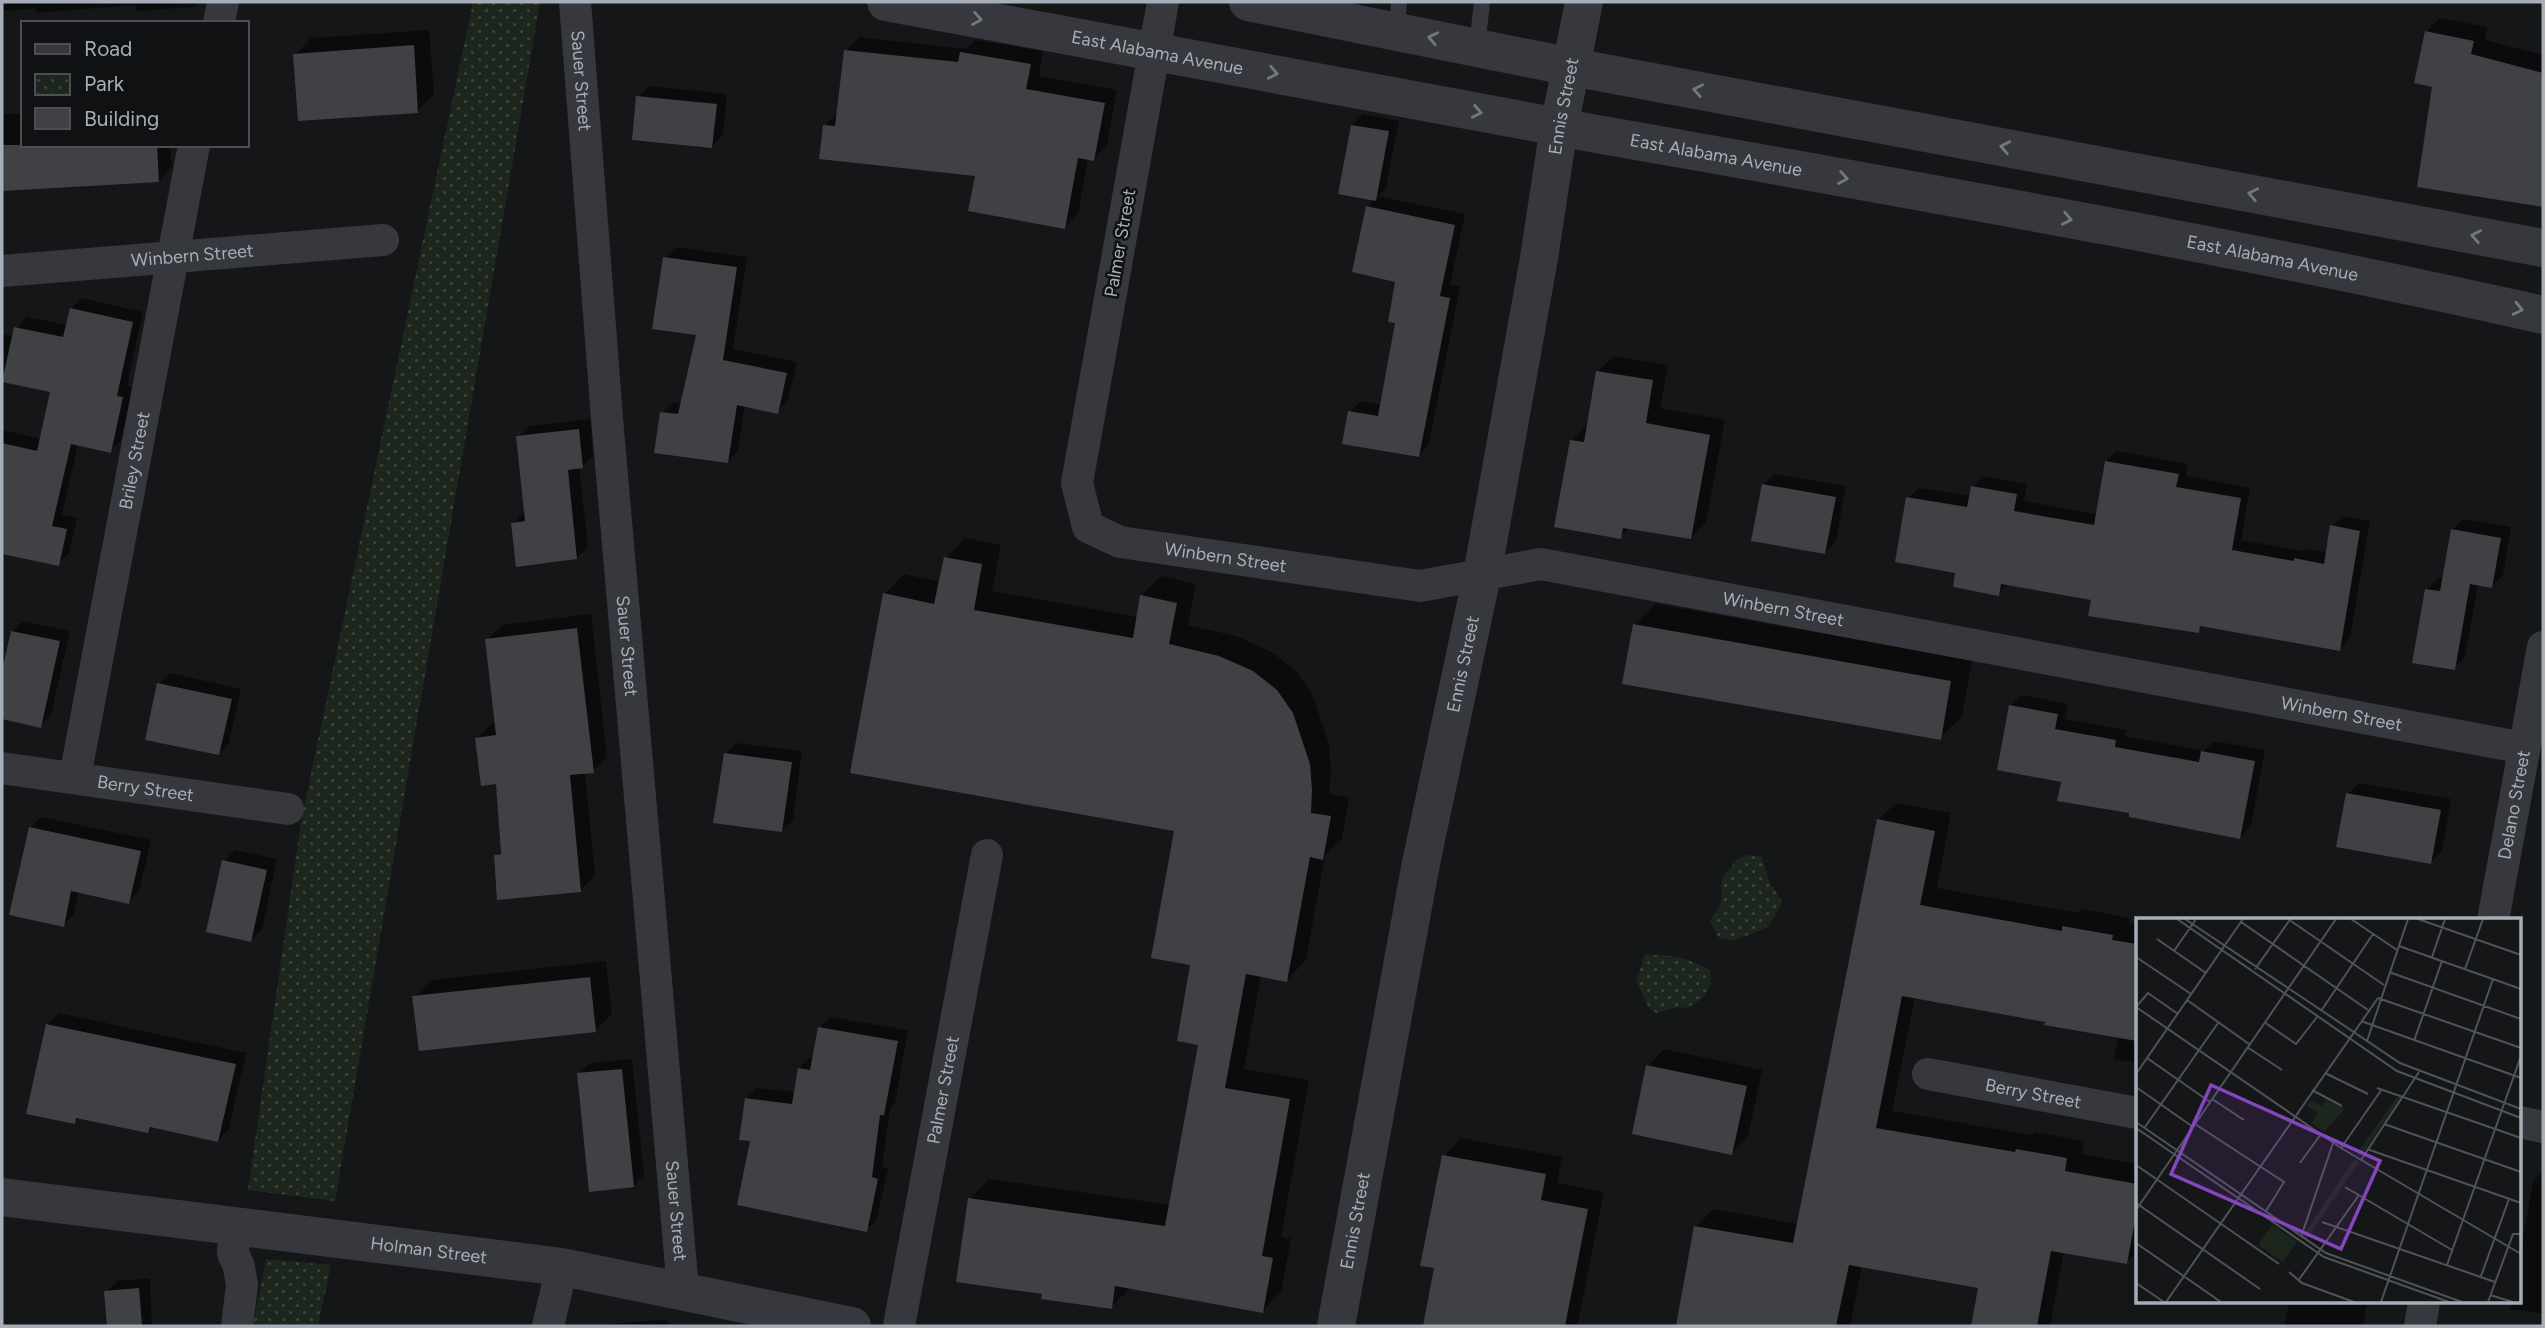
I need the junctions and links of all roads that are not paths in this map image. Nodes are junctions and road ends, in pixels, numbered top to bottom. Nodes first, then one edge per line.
1 (223, 2) edge
2 (575, 2) edge
3 (886, 2) edge
4 (1163, 2) edge
5 (1248, 2) edge
6 (1482, 2) edge
7 (1584, 2) edge
8 (1398, 16) edge
9 (219, 21) edge
10 (1476, 47) junction
11 (1154, 51) junction
12 (1572, 66) junction
13 (1559, 127) junction
14 (194, 147) edge
15 (383, 240) dead end
16 (2543, 248) edge
17 (171, 257) junction
18 (2, 271) edge
19 (2543, 315) edge
20 (1077, 483) joint
21 (1482, 575) junction
22 (2543, 647) edge
23 (2537, 713) edge
24 (2524, 748) junction
25 (2, 768) edge
26 (75, 777) junction
27 (288, 809) dead end
28 (987, 856) dead end
29 (2493, 918) edge
30 (1928, 1074) dead end
31 (2136, 1113) edge
32 (2520, 1122) edge
33 (2543, 1127) edge
34 (2, 1197) edge
35 (234, 1226) junction
36 (562, 1267) junction
37 (683, 1290) junction
38 (2424, 1304) edge
39 (237, 1326) edge
40 (548, 1326) edge
41 (852, 1326) edge
42 (899, 1326) edge
43 (1336, 1326) edge
44 (2420, 1326) edge

1 - 9 street
2 - 37 street, Sauer Street
3 -> 11 street, East Alabama Avenue
4 - 11 street, Palmer Street
5 - 8 street
6 - 10 lane
7 - 12 street, Ennis Street
10 -> 8 street
10 - 12 street
11 -> 13 street, East Alabama Avenue
11 - 20 street, Palmer Street
12 - 13 street, Ennis Street
16 -> 12 street
13 -> 19 street, East Alabama Avenue
13 - 21 street, Ennis Street
14 - 17 street, Briley Street
15 - 17 street, Winbern Street
17 - 18 street, Winbern Street
17 - 26 street, Briley Street
20 - 21 street, Winbern Street
21 - 24 street, Winbern Street
21 - 43 street, Ennis Street
22 - 23 street, Delano Street
23 - 24 street, Delano Street
24 - 29 street, Delano Street
25 - 26 street, Berry Street
26 - 27 street, Berry Street
28 - 42 street, Palmer Street
30 - 31 street, Berry Street
32 - 33 street
34 - 35 street, Holman Street
35 - 36 street, Holman Street
35 - 39 street
36 - 37 street, Holman Street
36 - 40 street
37 - 41 street, Holman Street
38 - 44 street

